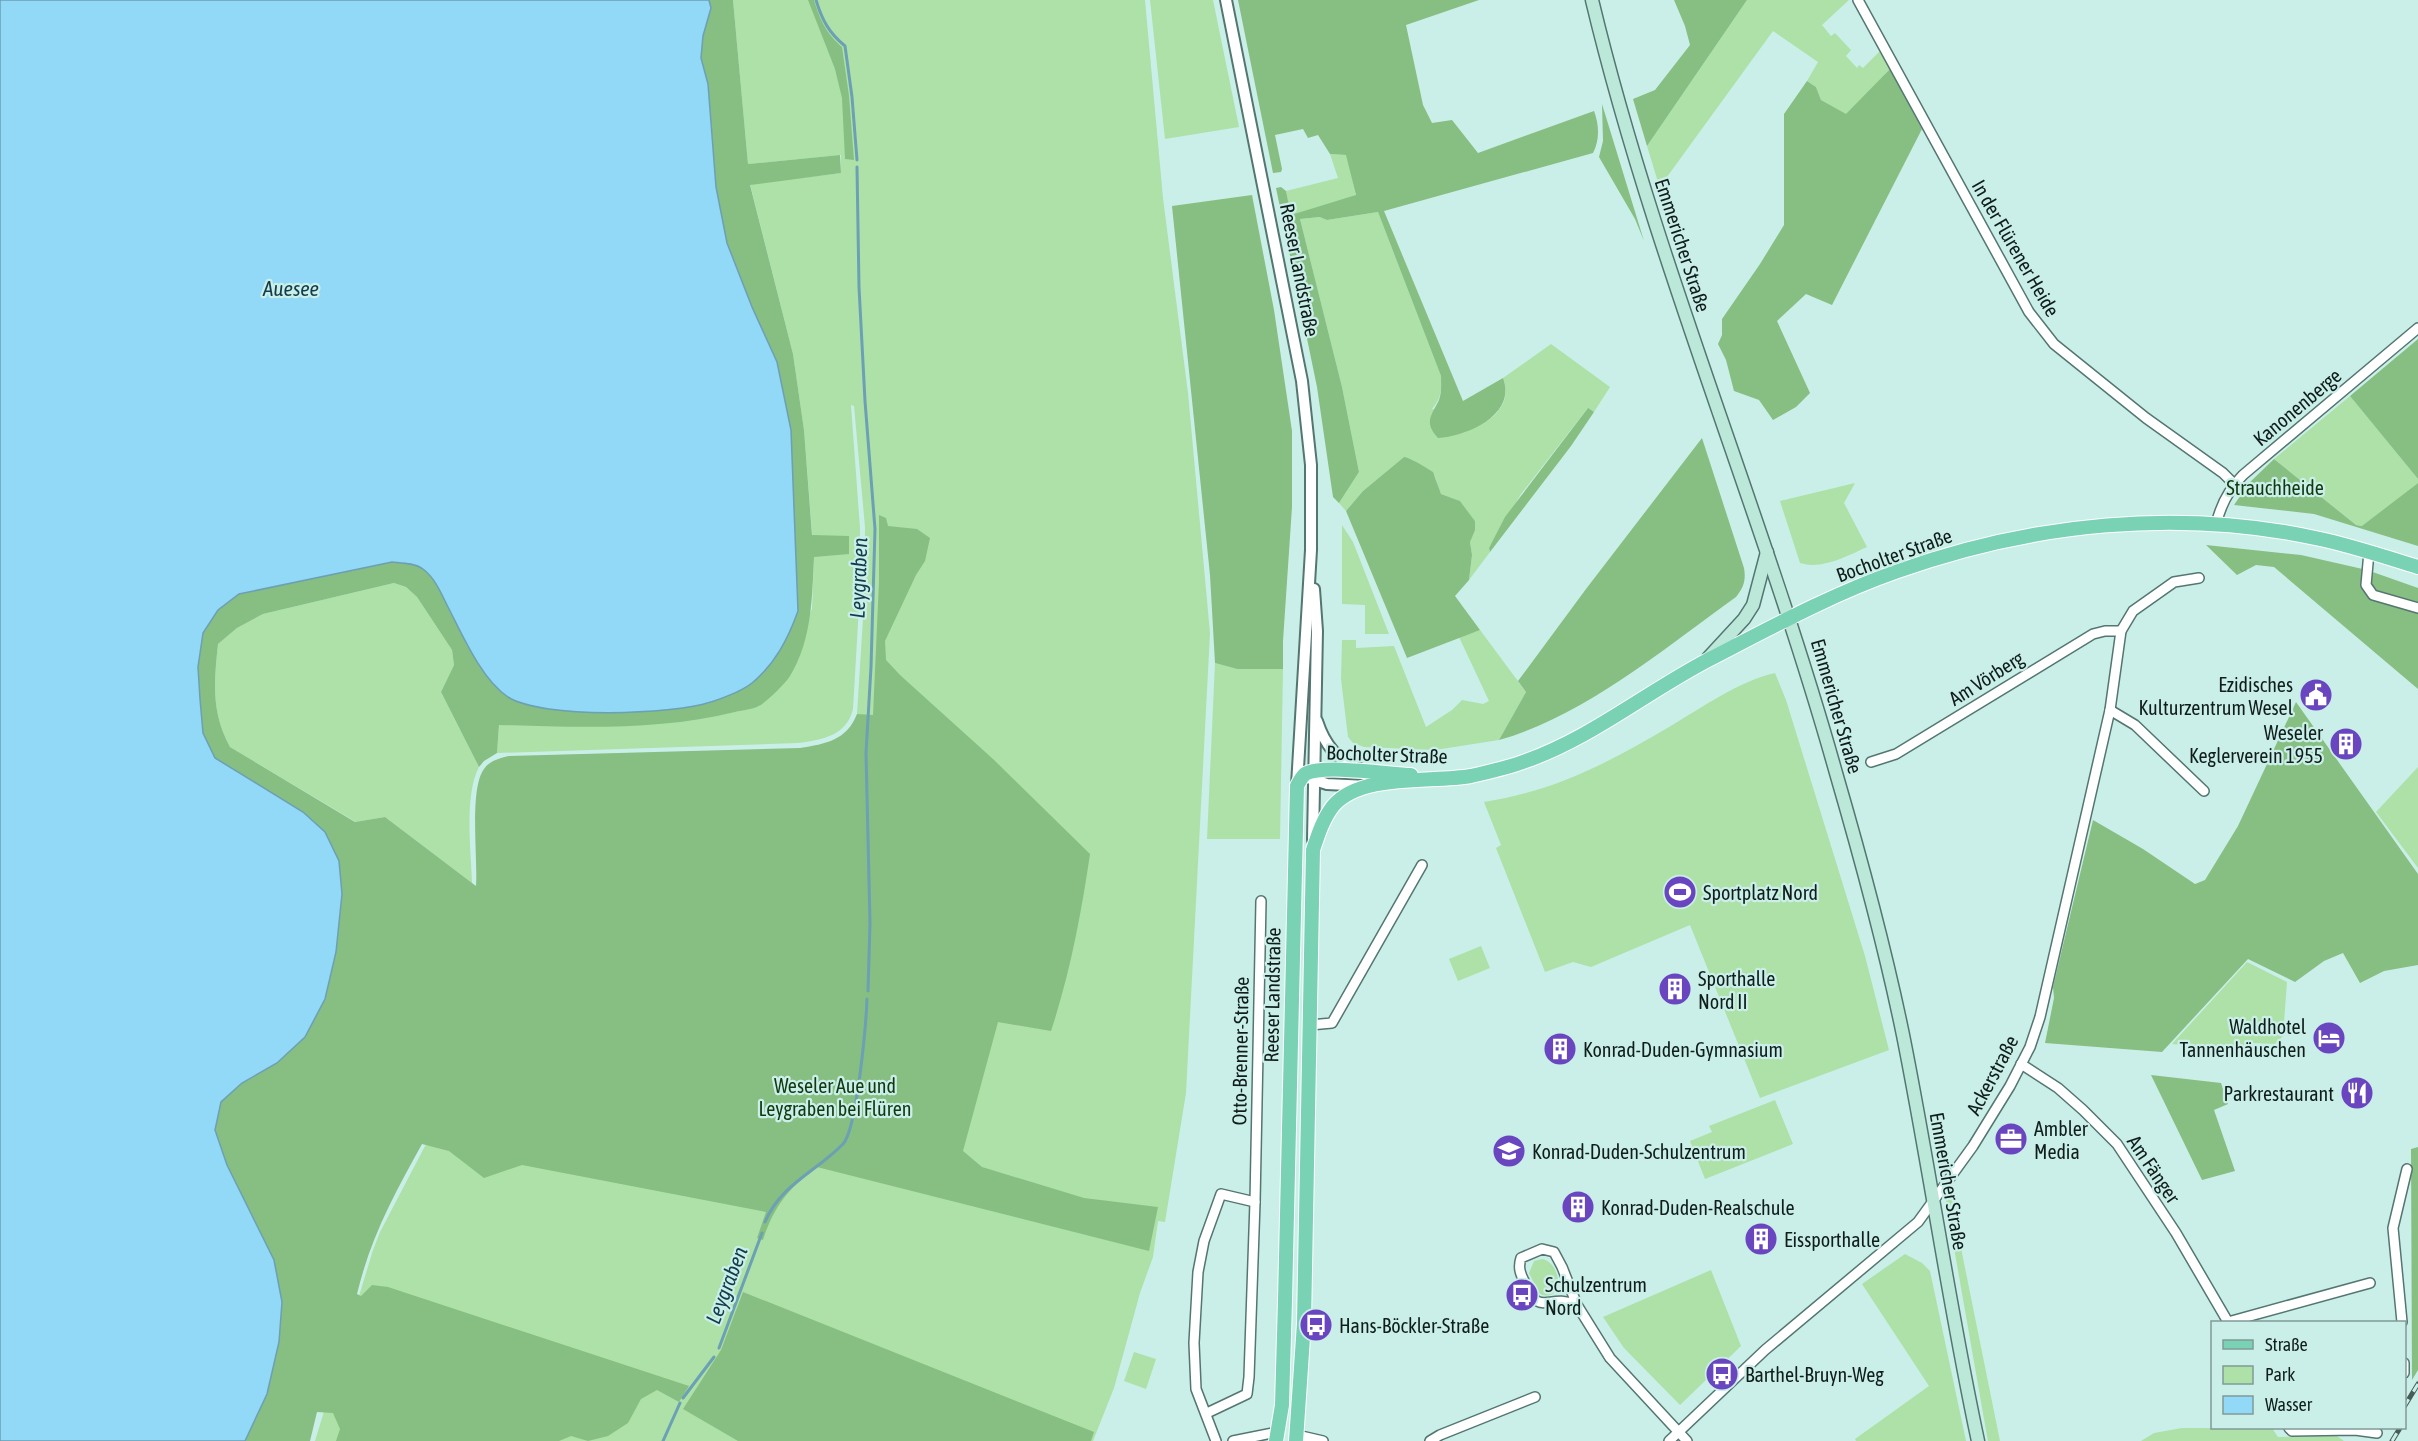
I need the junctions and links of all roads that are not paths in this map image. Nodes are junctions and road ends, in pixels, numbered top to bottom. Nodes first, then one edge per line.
1 (1226, 0) edge
2 (1592, 0) edge
3 (1858, 0) edge
4 (2418, 328) edge
5 (2234, 484) junction
6 (2216, 525) junction
7 (1311, 550) junction
8 (1767, 551) junction
9 (2369, 552) junction
10 (2418, 567) edge
11 (2199, 578) dead end
12 (2418, 609) edge
13 (1790, 618) junction
14 (2121, 631) junction
15 (1705, 662) junction
16 (2110, 710) junction
17 (1314, 712) junction
18 (1871, 762) dead end
19 (1364, 770) junction
20 (1305, 776) junction
21 (1470, 776) junction
22 (1367, 786) junction
23 (2204, 791) dead end
24 (1313, 850) junction
25 (1422, 865) dead end
26 (1261, 901) dead end
27 (1310, 1025) junction
28 (2021, 1064) junction
29 (2407, 1168) dead end
30 (1932, 1200) junction
31 (1256, 1202) junction
32 (2370, 1283) dead end
33 (1577, 1305) junction
34 (2227, 1321) edge
35 (2232, 1321) edge
36 (2402, 1321) edge
37 (1535, 1397) dead end
38 (1207, 1413) junction
39 (2290, 1429) edge
40 (1678, 1431) junction
41 (2377, 1434) edge
42 (1277, 1436) edge
43 (1296, 1438) edge
44 (1216, 1441) edge
45 (1233, 1441) edge
46 (1323, 1441) edge
47 (1430, 1441) edge
48 (1669, 1441) edge
49 (1687, 1441) edge
50 (1978, 1441) edge

1 - 7 street, Reeser Landstraße
2 - 8 main road, Emmericher Straße
3 - 5 street, In der Flürener Heide
4 - 5 street, Kanonenberge
5 - 6 street, Kanonenberge
6 - 9 main road, Bocholter Straße
6 - 13 main road, Bocholter Straße
7 - 17 street, Reeser Landstraße
7 - 20 street, Reeser Landstraße
8 - 13 main road, Emmericher Straße
8 - 15 main road
9 - 10 main road, Bocholter Straße
9 - 12 street
11 - 14 street, Ackerstraße
13 - 15 main road, Bocholter Straße
13 - 30 main road, Emmericher Straße
14 - 16 street, Ackerstraße
14 - 18 street, Am Vörberg
15 - 21 main road, Bocholter Straße
16 - 23 street
16 - 28 street, Ackerstraße
17 - 19 street
17 - 20 street, Reeser Landstraße
19 - 20 main road, Bocholter Straße
19 - 21 main road, Bocholter Straße
20 - 22 street, Bocholter Straße
20 - 24 street, Reeser Landstraße
20 - 42 main road, Reeser Landstraße
21 - 22 main road, Bocholter Straße
22 - 24 main road
24 - 27 main road, Reeser Landstraße
25 - 27 street, Reeser Landstraße
26 - 31 street, Otto-Brenner-Straße
27 - 43 main road, Reeser Landstraße
28 - 30 street, Ackerstraße
28 - 34 street, Am Fänger
29 - 36 street
30 - 40 street, Ackerstraße
30 - 50 main road, Emmericher Straße
31 - 38 street, Otto-Brenner-Straße
31 - 38 street
32 - 35 street, Am Fänger
33 - 33 street
33 - 40 street
37 - 47 street
38 - 44 street
39 - 41 street
40 - 48 street, Ackerstraße
40 - 49 street
42 - 43 main road
42 - 45 street
43 - 46 street

